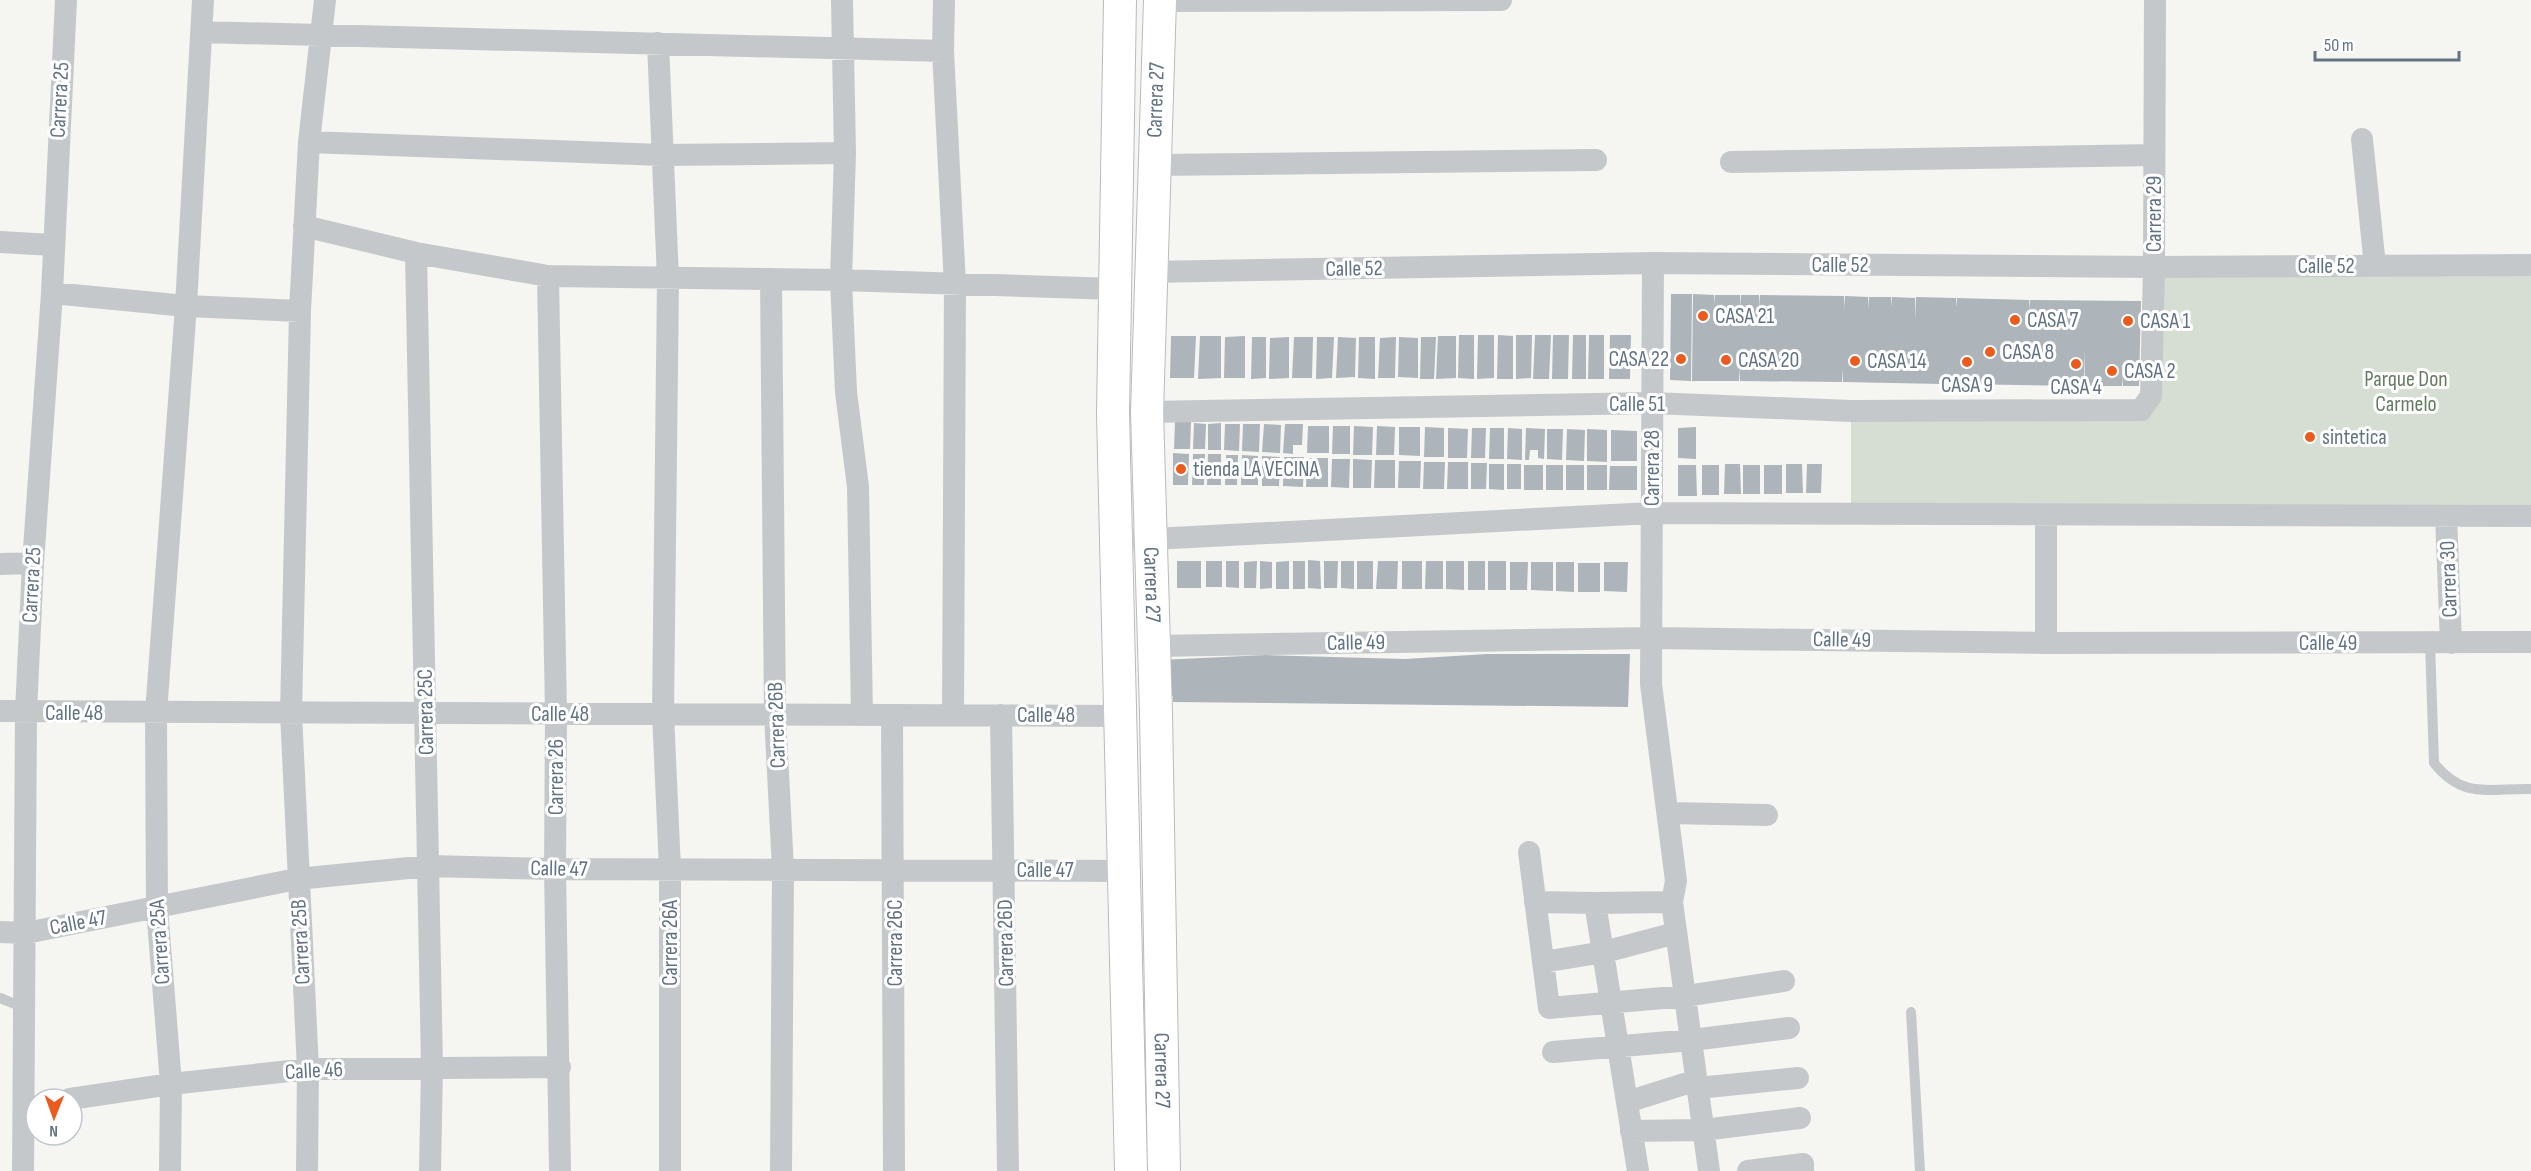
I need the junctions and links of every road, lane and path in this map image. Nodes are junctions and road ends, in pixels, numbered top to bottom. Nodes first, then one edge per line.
1 (66, 0) edge
2 (203, 0) edge
3 (325, 0) edge
4 (842, 0) edge
5 (944, 0) edge
6 (1120, 0) edge
7 (1160, 0) edge
8 (1501, 0) edge
9 (2155, 0) edge
10 (202, 32) junction
11 (323, 33) junction
12 (658, 43) junction
13 (841, 48) junction
14 (943, 51) junction
15 (2362, 140) dead end
16 (309, 142) junction
17 (845, 153) junction
18 (662, 155) junction
19 (2154, 155) junction
20 (1596, 160) dead end
21 (1731, 162) dead end
22 (1154, 165) junction
23 (304, 225) junction
24 (0, 242) edge
25 (53, 245) junction
26 (416, 253) junction
27 (1653, 263) junction
28 (2531, 265) edge
29 (2375, 266) junction
30 (2154, 267) junction
31 (1150, 272) junction
32 (548, 276) junction
33 (668, 279) junction
34 (771, 279) junction
35 (842, 280) junction
36 (955, 285) junction
37 (1114, 289) junction
38 (52, 293) junction
39 (186, 306) junction
40 (300, 311) junction
41 (1652, 403) junction
42 (2127, 410) joint
43 (1147, 412) junction
44 (1652, 513) junction
45 (2046, 515) junction
46 (2446, 516) junction
47 (2531, 516) edge
48 (1115, 541) junction
49 (1150, 541) junction
50 (33, 563) junction
51 (0, 564) edge
52 (1651, 638) junction
53 (2531, 642) edge
54 (2046, 643) junction
55 (2441, 643) junction
56 (1153, 646) junction
57 (0, 711) edge
58 (26, 712) junction
59 (156, 713) junction
60 (291, 713) junction
61 (426, 714) junction
62 (556, 714) junction
63 (663, 714) junction
64 (775, 715) junction
65 (862, 715) junction
66 (892, 715) junction
67 (953, 715) junction
68 (1001, 715) junction
69 (1119, 716) junction
70 (2531, 789) edge
71 (1668, 813) junction
72 (1767, 816) dead end
73 (1529, 852) dead end
74 (429, 866) junction
75 (555, 869) junction
76 (670, 869) junction
77 (783, 869) junction
78 (895, 870) junction
79 (1005, 870) junction
80 (1123, 871) junction
81 (297, 879) junction
82 (1535, 902) junction
83 (1672, 902) junction
84 (1595, 903) junction
85 (157, 908) junction
86 (0, 932) edge
87 (26, 933) junction
88 (1676, 933) junction
89 (1604, 952) junction
90 (1543, 962) junction
91 (1784, 981) dead end
92 (1686, 996) junction
93 (0, 998) edge
94 (1612, 1002) junction
95 (25, 1009) junction
96 (1911, 1012) dead end
97 (1789, 1028) dead end
98 (1692, 1040) junction
99 (1618, 1047) junction
100 (1553, 1052) dead end
101 (432, 1067) junction
102 (560, 1067) junction
103 (308, 1069) junction
104 (1798, 1078) dead end
105 (171, 1084) junction
106 (1697, 1084) junction
107 (29, 1087) edge
108 (84, 1097) edge
109 (1627, 1102) junction
110 (1800, 1118) dead end
111 (1703, 1130) junction
112 (1631, 1131) junction
113 (26, 1147) edge
114 (23, 1171) edge
115 (170, 1171) edge
116 (307, 1171) edge
117 (430, 1171) edge
118 (560, 1171) edge
119 (670, 1171) edge
120 (781, 1171) edge
121 (894, 1171) edge
122 (1008, 1171) edge
123 (1131, 1171) edge
124 (1164, 1171) edge
125 (1638, 1171) edge
126 (1709, 1171) edge
127 (1748, 1171) edge
128 (1803, 1171) edge
129 (1920, 1171) edge

1 - 25 street, Carrera 25
2 - 10 street, Carrera 25A
3 - 11 street, Carrera 25B
4 - 13 street
5 - 14 street
6 - 37 street, Carrera 27
7 - 8 street
7 - 22 street, Carrera 27
9 - 19 street, Carrera 29
10 - 11 street
10 - 39 street, Carrera 25A
11 - 12 street
11 - 16 street, Carrera 25B
12 - 13 street
12 - 18 street, Carrera 26A
13 - 14 street
13 - 17 street
14 - 36 street
15 - 29 street
16 - 18 street
16 - 23 street, Carrera 25B
17 - 18 street
17 - 35 street
18 - 33 street, Carrera 26A
19 - 21 street
19 - 30 street, Carrera 29
20 - 22 street
22 - 31 street, Carrera 27
23 - 26 street
23 - 40 street, Carrera 25B
24 - 25 street
25 - 38 street, Carrera 25
26 - 32 street
26 - 61 street, Carrera 25C
27 - 30 street, Calle 52
27 - 31 street, Calle 52
27 - 41 street, Carrera 28
28 - 29 street, Calle 52
29 - 30 street, Calle 52
30 - 42 street, Carrera 29
31 - 43 street, Carrera 27
32 - 33 street
32 - 62 street, Carrera 26
33 - 34 street
33 - 63 street, Carrera 26A
34 - 35 street
34 - 64 street, Carrera 26B
35 - 36 street
35 - 65 street
36 - 37 street
36 - 67 street
37 - 48 street, Carrera 27
38 - 39 street
38 - 50 street, Carrera 25
39 - 40 street
39 - 59 street, Carrera 25A
40 - 60 street, Carrera 25B
41 - 42 street, Calle 51
41 - 43 street, Calle 51
41 - 44 street, Carrera 28
43 - 49 street, Carrera 27
44 - 45 street
44 - 49 street
44 - 52 street, Carrera 28
45 - 46 street
45 - 54 street
46 - 47 street
46 - 55 street, Carrera 30
48 - 49 street
48 - 69 street, Carrera 27
49 - 56 street, Carrera 27
50 - 51 street
50 - 58 street, Carrera 25
52 - 54 street, Calle 49
52 - 56 street, Calle 49
52 - 71 street, Carrera 28
53 - 55 street, Calle 49
54 - 55 street, Calle 49
55 - 70 lane
56 - 124 street, Carrera 27
57 - 58 street, Calle 48
58 - 59 street, Calle 48
58 - 87 street, Carrera 25
59 - 60 street, Calle 48
59 - 85 street, Carrera 25A
60 - 61 street, Calle 48
60 - 81 street, Carrera 25B
61 - 62 street, Calle 48
61 - 74 street, Carrera 25C
62 - 63 street, Calle 48
62 - 75 street, Carrera 26
63 - 64 street, Calle 48
63 - 76 street, Carrera 26A
64 - 65 street, Calle 48
64 - 77 street, Carrera 26B
65 - 66 street, Calle 48
66 - 67 street, Calle 48
66 - 78 street, Carrera 26C
67 - 68 street, Calle 48
68 - 69 street, Calle 48
68 - 79 street, Carrera 26D
69 - 80 street, Carrera 27
71 - 72 street
71 - 83 street, Carrera 28
73 - 82 street
74 - 75 street, Calle 47
74 - 81 street, Calle 47
74 - 101 street, Carrera 25C
75 - 76 street, Calle 47
75 - 102 street, Carrera 26
76 - 77 street, Calle 47
76 - 119 street, Carrera 26A
77 - 78 street, Calle 47
77 - 120 street, Carrera 26B
78 - 79 street, Calle 47
78 - 121 street, Carrera 26C
79 - 80 street, Calle 47
79 - 122 street, Carrera 26D
80 - 123 street, Carrera 27
81 - 85 street, Calle 47
81 - 103 street, Carrera 25B
82 - 84 street
82 - 90 street
83 - 84 street
83 - 88 street, Carrera 28
84 - 89 street
85 - 87 street, Calle 47
85 - 105 street, Carrera 25A
86 - 87 street, Calle 47
87 - 95 street, Carrera 25
88 - 89 street
88 - 92 street, Carrera 28
89 - 90 street
89 - 94 street
90 - 94 street
91 - 92 street
92 - 94 street
92 - 98 street, Carrera 28
93 - 95 lane
94 - 99 street
95 - 107 street, Carrera 25
96 - 129 lane
97 - 98 street
98 - 99 street
98 - 106 street, Carrera 28
99 - 100 street
99 - 109 street
101 - 102 street, Calle 46
101 - 103 street, Calle 46
101 - 117 street, Carrera 25C
102 - 118 street, Carrera 26
103 - 105 street, Calle 46
103 - 116 street, Carrera 25B
104 - 106 street
105 - 108 street, Calle 46
105 - 115 street, Carrera 25A
106 - 109 street
106 - 111 street, Carrera 28
109 - 112 street
110 - 111 street
111 - 112 street
111 - 126 street, Carrera 28
112 - 125 street
113 - 114 street, Carrera 25
127 - 128 street

